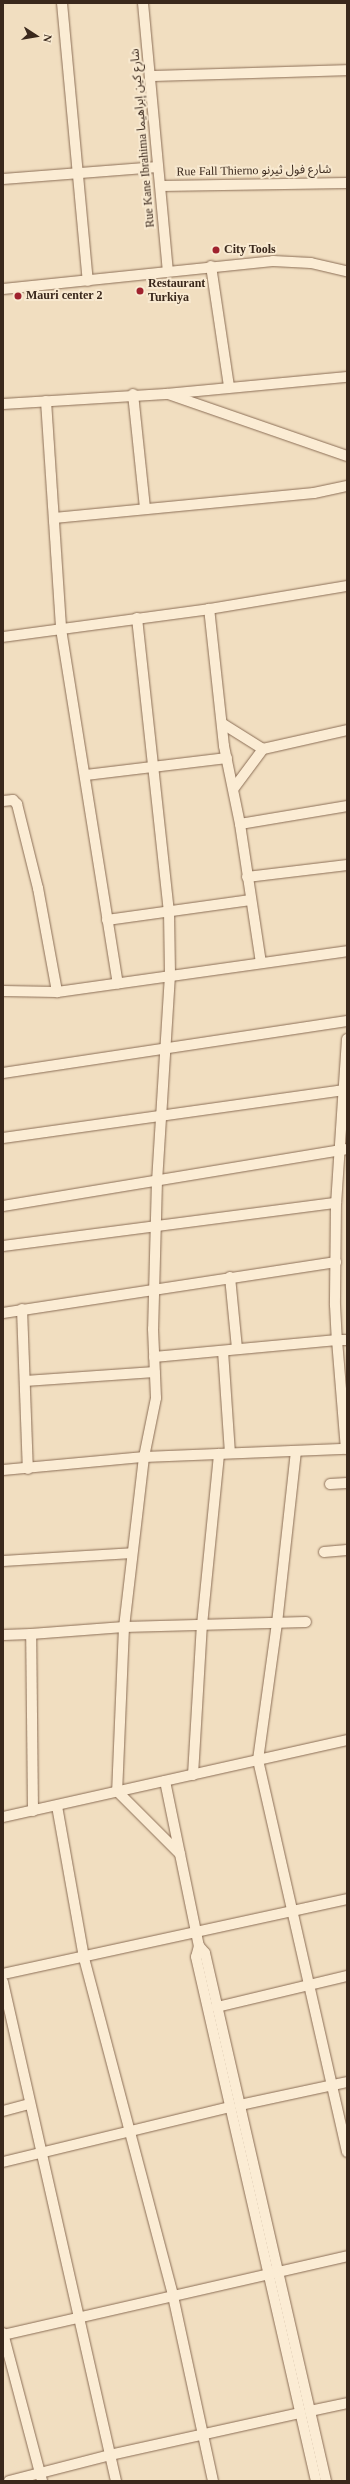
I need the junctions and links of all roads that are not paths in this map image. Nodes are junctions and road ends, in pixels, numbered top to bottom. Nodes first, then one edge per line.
1 (62, 3) edge
2 (143, 3) edge
3 (347, 70) edge
4 (150, 76) junction
5 (158, 167) junction
6 (76, 174) junction
7 (3, 178) edge
8 (347, 183) edge
9 (161, 186) junction
10 (211, 266) junction
11 (168, 271) junction
12 (347, 271) edge
13 (88, 281) junction
14 (3, 289) edge
15 (347, 377) edge
16 (229, 386) junction
17 (133, 394) junction
18 (166, 394) junction
19 (46, 400) junction
20 (3, 404) edge
21 (347, 456) edge
22 (347, 486) edge
23 (145, 508) junction
24 (54, 518) junction
25 (347, 586) edge
26 (209, 608) junction
27 (136, 618) junction
28 (62, 629) junction
29 (3, 637) edge
30 (223, 724) junction
31 (347, 730) edge
32 (263, 749) junction
33 (227, 758) junction
34 (154, 768) junction
35 (86, 775) junction
36 (234, 788) junction
37 (3, 801) edge
38 (347, 806) edge
39 (240, 824) junction
40 (347, 865) edge
41 (247, 878) junction
42 (251, 900) junction
43 (169, 911) junction
44 (107, 920) junction
45 (347, 951) edge
46 (261, 963) junction
47 (170, 976) junction
48 (118, 983) junction
49 (3, 990) edge
50 (57, 992) junction
51 (347, 1021) edge
52 (347, 1039) edge
53 (164, 1048) junction
54 (346, 1070) edge
55 (3, 1073) edge
56 (343, 1090) junction
57 (161, 1118) junction
58 (3, 1138) edge
59 (343, 1150) edge
60 (157, 1180) junction
61 (336, 1203) junction
62 (3, 1206) edge
63 (156, 1226) junction
64 (3, 1246) edge
65 (336, 1262) junction
66 (230, 1277) junction
67 (154, 1289) junction
68 (22, 1309) junction
69 (3, 1313) edge
70 (342, 1340) edge
71 (237, 1349) junction
72 (223, 1350) junction
73 (154, 1357) junction
74 (155, 1372) junction
75 (25, 1381) junction
76 (346, 1449) edge
77 (296, 1451) junction
78 (219, 1454) junction
79 (230, 1454) junction
80 (144, 1457) junction
81 (28, 1469) junction
82 (3, 1470) edge
83 (347, 1483) edge
84 (330, 1484) dead end
85 (347, 1550) edge
86 (324, 1552) dead end
87 (132, 1553) junction
88 (3, 1561) edge
89 (306, 1622) dead end
90 (277, 1623) junction
91 (202, 1626) junction
92 (124, 1627) junction
93 (3, 1634) edge
94 (31, 1634) junction
95 (347, 1740) edge
96 (258, 1760) junction
97 (193, 1775) junction
98 (165, 1781) junction
99 (117, 1791) junction
100 (57, 1806) junction
101 (33, 1811) junction
102 (3, 1817) edge
103 (180, 1854) junction
104 (347, 1899) edge
105 (292, 1910) junction
106 (196, 1932) junction
107 (199, 1946) junction
108 (84, 1958) junction
109 (3, 1974) edge
110 (347, 1976) edge
111 (3, 1982) edge
112 (309, 1984) junction
113 (217, 2007) junction
114 (347, 2082) edge
115 (332, 2086) junction
116 (30, 2104) junction
117 (235, 2106) junction
118 (3, 2111) edge
119 (130, 2134) junction
120 (347, 2152) edge
121 (42, 2153) junction
122 (3, 2162) edge
123 (347, 2256) edge
124 (273, 2273) junction
125 (173, 2296) junction
126 (77, 2318) junction
127 (3, 2334) edge
128 (347, 2403) edge
129 (305, 2412) junction
130 (203, 2434) junction
131 (110, 2455) junction
132 (41, 2477) edge
133 (9, 2481) edge
134 (116, 2481) edge
135 (213, 2481) edge
136 (316, 2481) edge
137 (326, 2481) edge

1 - 6 street
2 - 4 street, Rue Kane Ibrahima شارع كين إبراهيما
3 - 4 street
4 - 5 street, Rue Kane Ibrahima شارع كين إبراهيما
5 - 6 street
5 - 9 street, Rue Kane Ibrahima شارع كين إبراهيما
6 - 7 street
6 - 13 street
8 - 9 street, Rue Fall Thierno شارع فول ثيرنو
9 - 11 street, Rue Kane Ibrahima شارع كين إبراهيما
10 - 11 street
10 - 12 street
10 - 16 street
11 - 13 street
13 - 14 street
15 - 16 street
16 - 18 street
17 - 18 street
17 - 19 street
17 - 23 street
18 - 21 street
19 - 20 street
19 - 24 street
22 - 23 street
23 - 24 street
24 - 28 street
25 - 26 street
26 - 27 street
26 - 30 street
27 - 28 street
27 - 34 street
28 - 29 street
28 - 35 street
30 - 32 street
30 - 33 street
31 - 32 street
32 - 36 street
33 - 34 street
33 - 36 street
34 - 35 street
34 - 43 street
35 - 44 street
36 - 39 street
37 - 50 street
38 - 39 street
39 - 41 street
40 - 41 street
41 - 42 street
42 - 43 street
42 - 46 street
43 - 44 street
43 - 47 street
44 - 48 street
45 - 46 street
46 - 47 street
47 - 48 street
47 - 53 street
48 - 50 street
49 - 50 street
51 - 53 street
52 - 54 street
53 - 55 street
53 - 57 street
54 - 56 street
56 - 57 street
56 - 59 street
57 - 58 street
57 - 60 street
59 - 60 street
59 - 61 street
60 - 62 street
60 - 63 street
61 - 63 street
61 - 65 street
63 - 64 street
63 - 67 street
65 - 66 street
65 - 70 street
66 - 67 street
66 - 71 street
67 - 68 street
67 - 73 street
68 - 69 street
68 - 75 street
70 - 71 street
70 - 76 street
71 - 72 street
72 - 73 street
72 - 79 street
73 - 74 street
74 - 75 street
74 - 80 street
75 - 81 street
76 - 77 street
77 - 79 street
77 - 90 street
78 - 79 street
78 - 80 street
78 - 91 street
80 - 81 street
80 - 87 street
81 - 82 street
83 - 84 street
85 - 86 street
87 - 88 street
87 - 92 street
89 - 90 street
90 - 91 street
90 - 96 street
91 - 92 street
91 - 97 street
92 - 94 street
92 - 99 street
93 - 94 street
94 - 101 street
95 - 96 street
96 - 97 street
96 - 105 street
97 - 98 street
98 - 99 street
98 - 103 street
99 - 100 street
99 - 103 street
100 - 101 street
100 - 108 street
101 - 102 street
103 - 106 street
104 - 105 street
105 - 106 street
105 - 112 street
106 - 107 street
106 - 108 street
107 - 113 street
107 - 117 street
108 - 109 street
108 - 119 street
110 - 112 street
111 - 116 street
112 - 113 street
112 - 115 street
113 - 117 street
114 - 115 street
115 - 117 street
115 - 120 street
116 - 118 street
116 - 121 street
117 - 119 street
117 - 124 street
119 - 121 street
119 - 125 street
121 - 122 street
121 - 126 street
123 - 124 street
124 - 125 street
124 - 129 street
125 - 126 street
125 - 130 street
126 - 127 street
126 - 131 street
127 - 132 street
128 - 129 street
129 - 130 street
129 - 136 street
129 - 137 street
130 - 131 street
130 - 135 street
131 - 132 street
131 - 134 street
132 - 133 street

